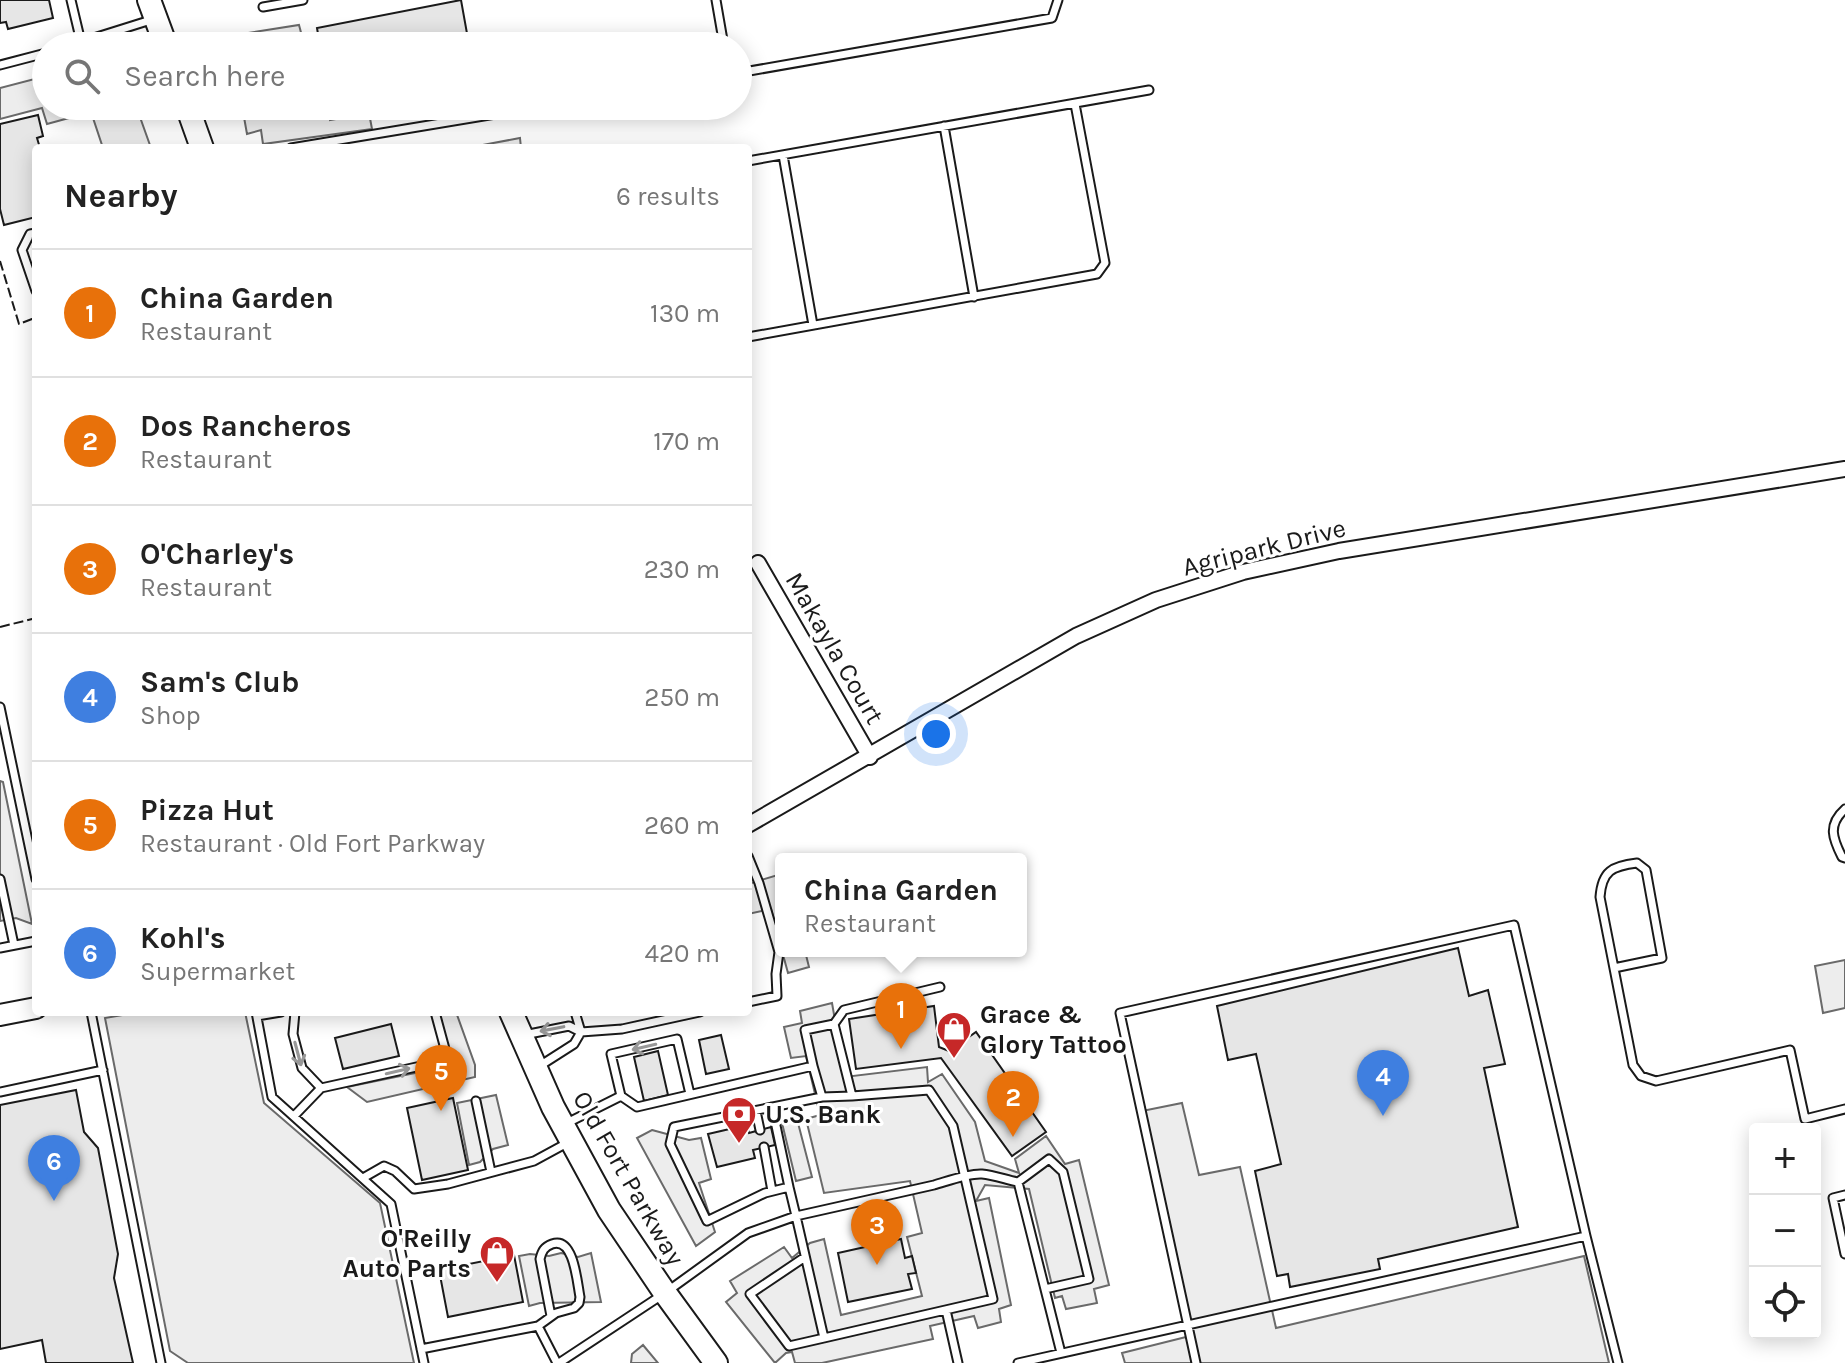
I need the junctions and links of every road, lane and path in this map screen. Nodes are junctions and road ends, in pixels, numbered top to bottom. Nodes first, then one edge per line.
1 (71, 0) edge
2 (303, 0) edge
3 (716, 0) edge
4 (1058, 0) edge
5 (263, 7) dead end
6 (153, 9) edge
7 (79, 32) edge
8 (103, 32) edge
9 (161, 32) edge
10 (722, 32) edge
11 (32, 57) edge
12 (0, 65) edge
13 (752, 71) edge
14 (1149, 90) dead end
15 (1075, 104) junction
16 (192, 120) edge
17 (460, 120) edge
18 (944, 126) junction
19 (201, 144) edge
20 (315, 144) edge
21 (783, 155) junction
22 (752, 160) edge
23 (32, 234) edge
24 (32, 279) edge
25 (974, 297) junction
26 (813, 325) junction
27 (752, 336) edge
28 (1845, 469) edge
29 (753, 562) edge
30 (0, 707) edge
31 (4, 746) edge
32 (870, 757) junction
33 (1845, 809) edge
34 (752, 823) edge
35 (1845, 858) edge
36 (32, 862) edge
37 (752, 866) edge
38 (0, 879) edge
39 (759, 883) junction
40 (752, 885) edge
41 (775, 938) edge
42 (32, 942) edge
43 (14, 945) junction
44 (0, 948) edge
45 (778, 957) edge
46 (1614, 968) junction
47 (940, 987) dead end
48 (752, 1001) edge
49 (32, 1009) edge
50 (0, 1015) edge
51 (92, 1016) edge
52 (256, 1016) edge
53 (295, 1016) edge
54 (436, 1016) edge
55 (513, 1016) edge
56 (576, 1016) edge
57 (682, 1016) edge
58 (834, 1024) junction
59 (581, 1032) junction
60 (522, 1035) junction
61 (813, 1066) junction
62 (536, 1068) junction
63 (103, 1070) junction
64 (321, 1088) junction
65 (0, 1092) edge
66 (690, 1094) junction
67 (621, 1096) junction
68 (852, 1096) junction
69 (822, 1097) junction
70 (476, 1101) dead end
71 (772, 1107) junction
72 (1845, 1109) edge
73 (756, 1111) junction
74 (294, 1116) junction
75 (760, 1130) dead end
76 (567, 1133) junction
77 (764, 1147) dead end
78 (491, 1172) junction
79 (363, 1178) junction
80 (964, 1178) junction
81 (1018, 1182) junction
82 (789, 1187) junction
83 (772, 1191) junction
84 (1845, 1195) edge
85 (796, 1216) junction
86 (1586, 1236) junction
87 (1845, 1254) edge
88 (805, 1257) junction
89 (1045, 1289) junction
90 (665, 1293) junction
91 (946, 1310) junction
92 (551, 1316) junction
93 (1188, 1325) junction
94 (538, 1326) junction
95 (824, 1338) junction
96 (421, 1349) junction
97 (1061, 1353) junction
98 (161, 1363) edge
99 (424, 1363) edge
100 (558, 1363) edge
101 (716, 1363) edge
102 (958, 1363) edge
103 (1021, 1363) edge
104 (1196, 1363) edge
105 (1618, 1363) edge

1 - 7 lane
2 - 5 lane
3 - 10 lane
4 - 13 lane
6 - 8 lane
6 - 9 main road
11 - 12 lane
14 - 15 lane
15 - 18 lane
15 - 25 lane
16 - 19 main road
17 - 20 lane
18 - 21 lane
18 - 25 lane
21 - 22 lane
21 - 26 lane
23 - 24 lane
25 - 26 lane
26 - 27 lane
28 - 32 street, Agripark Drive
29 - 32 street, Makayla Court
30 - 31 lane
31 - 36 lane
32 - 34 street, Agripark Drive
33 - 35 lane
37 - 39 lane
38 - 43 lane
39 - 40 lane
39 - 41 lane
42 - 43 lane
43 - 44 lane
45 - 48 lane
46 - 46 lane
46 - 72 lane
47 - 58 lane
49 - 50 street
51 - 63 lane
52 - 74 lane
53 -> 64 lane
64 -> 54 lane
55 - 60 main road, Old Fort Parkway
56 - 59 lane
57 - 59 lane
58 - 61 lane
58 - 68 lane
59 -> 60 lane
59 - 62 lane
60 - 62 main road, Old Fort Parkway
61 - 66 lane
61 - 69 lane
62 - 76 main road, Old Fort Parkway
63 - 65 lane
63 - 98 lane
64 - 74 lane
66 - 67 lane
66 -> 67 lane
67 - 76 lane
68 - 69 lane
68 - 80 lane
69 - 71 lane
70 - 78 lane
71 - 73 lane
71 - 82 lane
73 - 75 lane
73 - 83 lane
74 - 79 lane
76 - 78 lane
76 - 90 main road, Old Fort Parkway
77 - 83 lane
78 - 79 lane
79 - 96 lane
80 - 81 lane
80 - 85 lane
80 - 91 lane
81 - 89 lane
81 - 89 lane
82 - 83 lane
82 - 85 lane
84 - 87 lane
85 - 88 lane
85 - 90 lane
86 - 93 lane
86 - 93 lane
86 - 105 lane
88 - 95 lane
88 - 95 lane
89 - 97 lane
90 - 100 lane
90 - 101 main road, Old Fort Parkway
91 - 95 lane
91 - 102 lane
92 - 92 lane
92 - 94 lane
93 - 97 lane
93 - 104 lane
94 - 96 lane
94 - 100 lane
96 - 99 lane
97 - 103 lane

